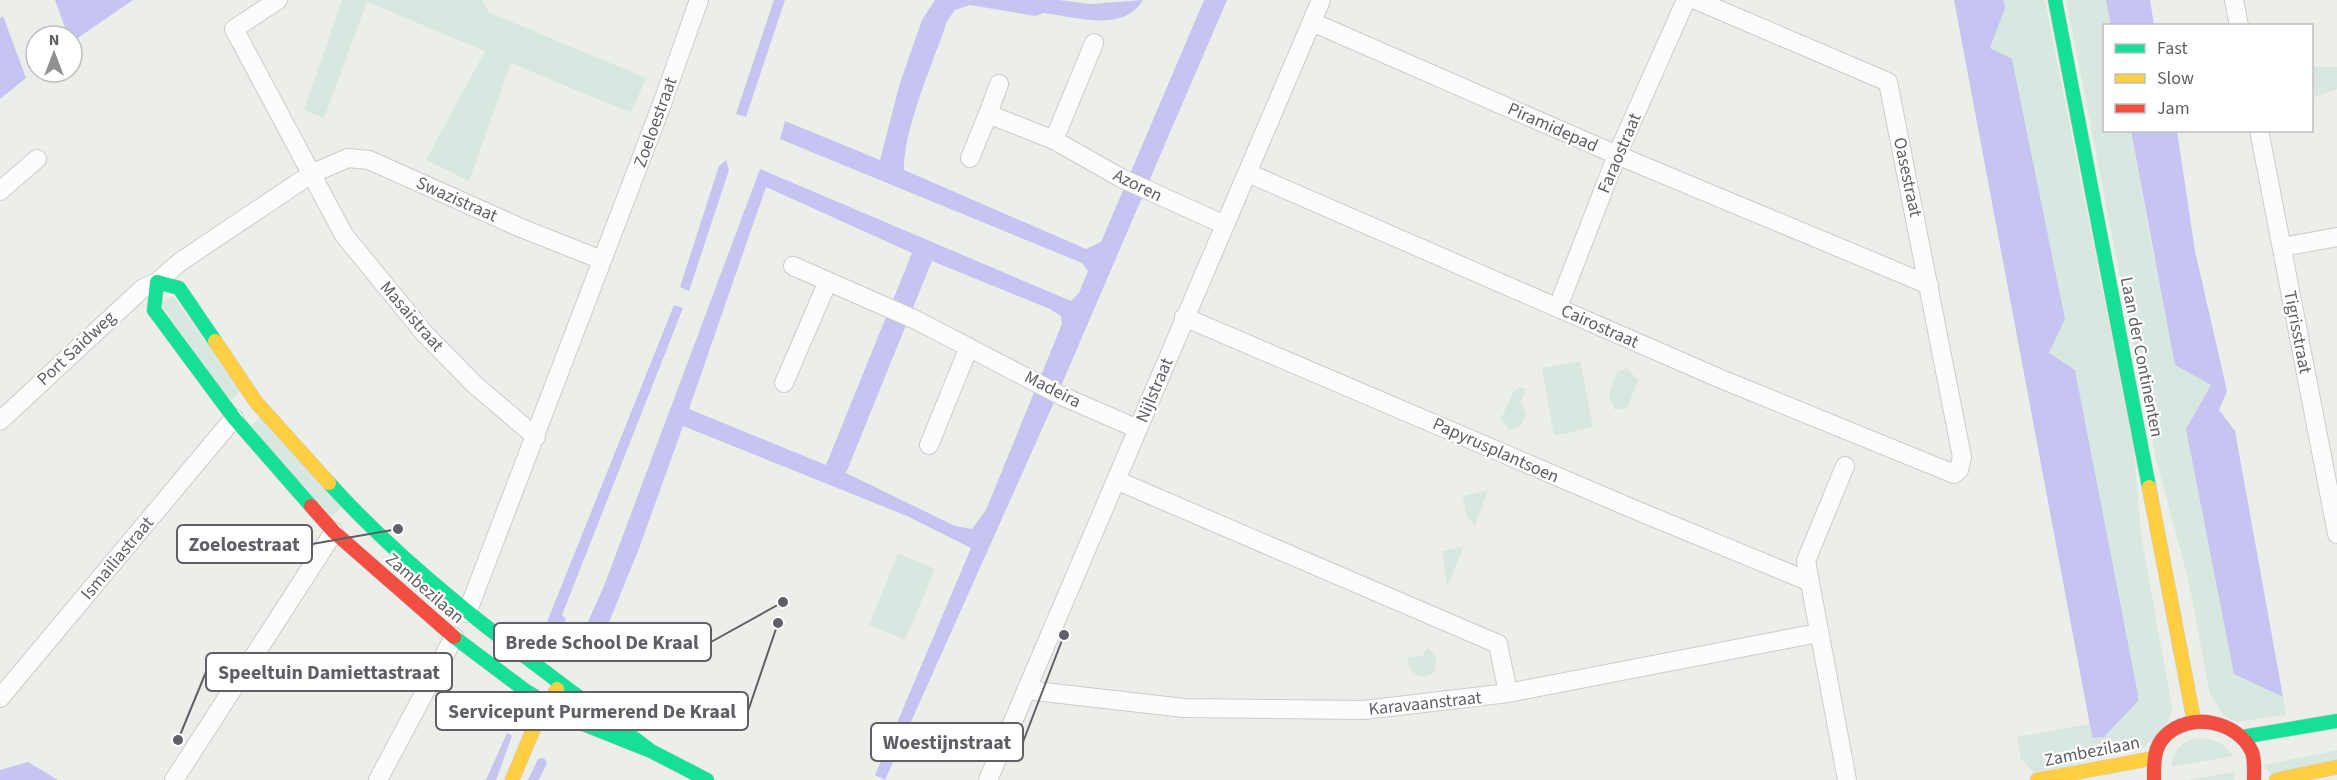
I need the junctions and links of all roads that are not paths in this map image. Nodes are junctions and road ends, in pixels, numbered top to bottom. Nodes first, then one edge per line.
1 (278, 0) edge
2 (699, 0) edge
3 (1321, 0) edge
4 (1686, 0) edge
5 (1696, 0) edge
6 (2055, 0) edge
7 (2234, 0) edge
8 (1312, 22) junction
9 (2239, 24) edge
10 (1094, 43) dead end
11 (999, 84) dead end
12 (988, 114) junction
13 (2259, 132) edge
14 (1054, 140) junction
15 (1617, 155) junction
16 (970, 158) dead end
17 (37, 159) dead end
18 (1248, 173) junction
19 (311, 174) junction
20 (0, 191) edge
21 (1225, 225) junction
22 (2337, 237) edge
23 (2282, 247) junction
24 (602, 260) junction
25 (793, 266) dead end
26 (828, 281) junction
27 (157, 282) junction
28 (1929, 285) junction
29 (1558, 307) junction
30 (1184, 316) junction
31 (969, 347) junction
32 (784, 383) dead end
33 (256, 402) junction
34 (234, 418) junction
35 (0, 421) edge
36 (1138, 429) junction
37 (536, 436) junction
38 (929, 446) dead end
39 (1845, 466) dead end
40 (1954, 474) joint
41 (1118, 481) junction
42 (345, 523) junction
43 (2337, 534) edge
44 (1808, 581) junction
45 (467, 613) junction
46 (1818, 633) junction
47 (454, 638) junction
48 (561, 683) junction
49 (1026, 690) junction
50 (1508, 693) junction
51 (0, 698) edge
52 (549, 705) junction
53 (2194, 721) junction
54 (2337, 721) edge
55 (2242, 737) junction
56 (651, 751) junction
57 (2154, 758) junction
58 (2337, 767) edge
59 (174, 780) edge
60 (378, 780) edge
61 (512, 780) edge
62 (707, 780) edge
63 (988, 780) edge
64 (1847, 780) edge
65 (2037, 780) edge
66 (2154, 780) edge
67 (2254, 780) edge
68 (2276, 780) edge

1 - 19 street, Masaistraat
2 - 24 street, Zoeloestraat
3 - 8 street, Nijlstraat
4 - 15 street, Faraostraat
5 - 28 street, Oasestraat
6 - 53 street, Laan der Continenten
7 - 9 street
8 - 15 street, Piramidepad
8 - 18 street, Nijlstraat
10 - 14 street
11 - 12 street
12 - 14 street, Azoren
12 - 16 street
13 - 23 street, Tigrisstraat
14 - 21 street, Azoren
15 - 28 street, Piramidepad
15 - 29 street, Faraostraat
17 - 20 street
18 - 21 street, Nijlstraat
18 - 29 street, Cairostraat
19 - 24 street, Swazistraat
19 - 27 street
19 - 37 street, Masaistraat
21 - 30 street, Nijlstraat
22 - 23 street
23 - 43 street, Tigrisstraat
24 - 37 street, Zoeloestraat
25 - 26 street, Madeira
26 - 31 street, Madeira
26 - 32 street
27 - 33 street, Zambezilaan
27 - 34 street, Zambezilaan
27 - 35 street, Port Saidweg
28 - 40 street, Oasestraat
29 - 40 street, Cairostraat
30 - 36 street, Nijlstraat
30 - 44 street, Papyrusplantsoen
31 - 36 street, Madeira
31 - 38 street
33 - 34 street
33 - 42 street, Zambezilaan
34 - 42 street, Zambezilaan
34 - 51 street, Ismailiastraat
36 - 41 street, Nijlstraat
37 - 45 street, Zoeloestraat
39 - 44 street
41 - 49 street, Nijlstraat
41 - 50 street
42 - 45 street, Zambezilaan
42 - 47 street, Zambezilaan
42 - 59 street
44 - 46 street
45 - 47 street
45 - 48 street, Zambezilaan
46 - 50 street, Karavaanstraat
46 - 64 street
47 - 52 street, Zambezilaan
47 - 60 street
48 - 52 street
48 - 56 street, Zambezilaan
49 - 50 street, Karavaanstraat
49 - 63 street, Nijlstraat
52 - 56 street, Zambezilaan
52 - 61 street
53 - 55 street
53 - 57 street
54 - 55 street
55 - 67 street
56 - 62 street, Zambezilaan
57 - 65 street, Zambezilaan
57 - 66 street
58 - 68 street

